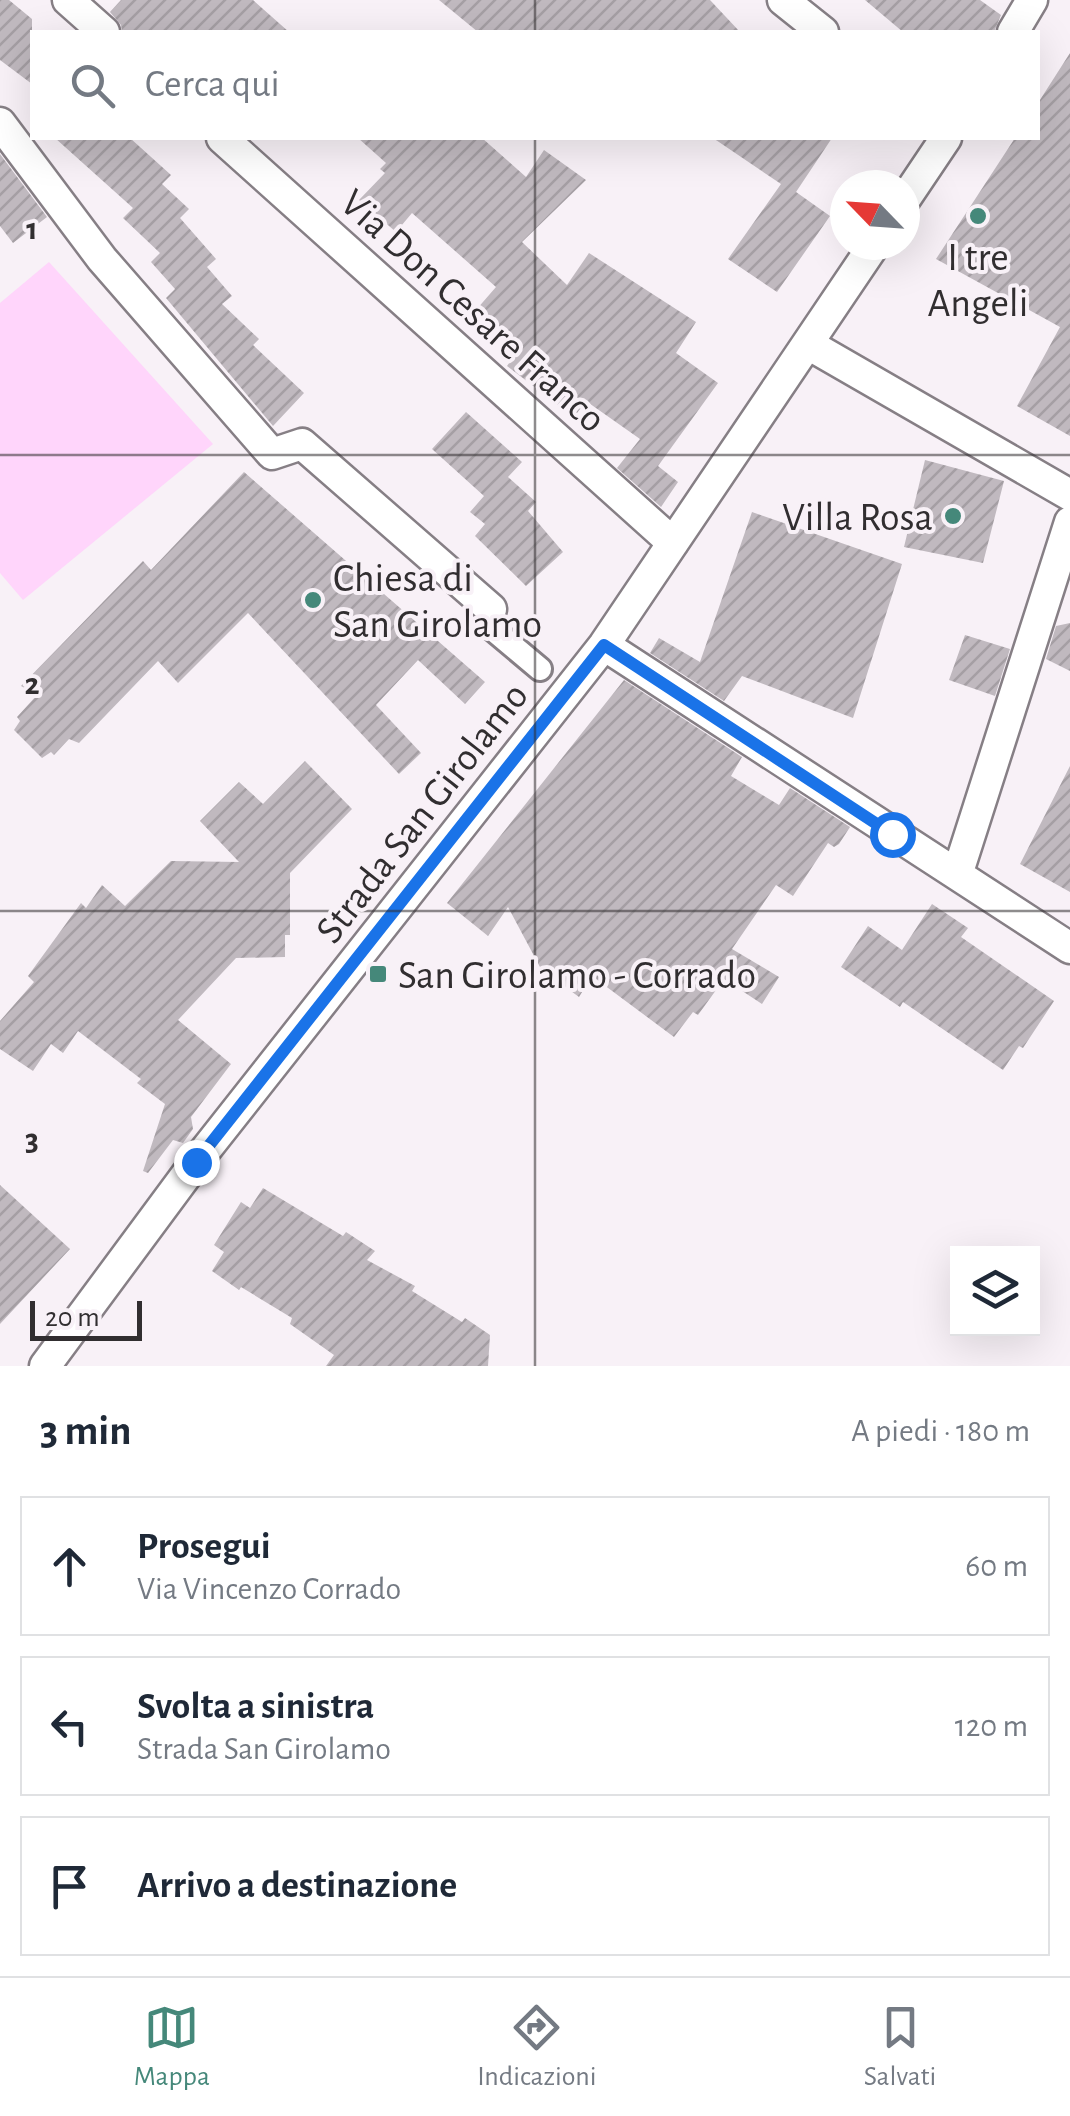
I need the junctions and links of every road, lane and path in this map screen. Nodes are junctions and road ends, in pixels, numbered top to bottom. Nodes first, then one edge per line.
1 (68, 0) edge
2 (783, 0) edge
3 (1032, 0) edge
4 (102, 30) edge
5 (820, 30) edge
6 (1014, 30) edge
7 (0, 123) edge
8 (224, 140) edge
9 (945, 140) edge
10 (920, 177) edge
11 (864, 260) edge
12 (808, 344) junction
13 (1070, 496) edge
14 (1070, 522) edge
15 (673, 543) junction
16 (492, 609) joint
17 (604, 645) junction
18 (540, 669) dead end
19 (958, 872) junction
20 (1070, 948) edge
21 (45, 1366) edge

1 - 4 street
2 - 5 street
3 - 6 street
7 - 16 street
8 - 15 street, Via Don Cesare Franco
9 - 10 street
11 - 12 street, Strada San Girolamo
12 - 13 street
12 - 15 street, Strada San Girolamo
14 - 19 street
15 - 17 street, Strada San Girolamo
16 - 18 street
17 - 19 street
17 - 21 street, Strada San Girolamo
19 - 20 street

